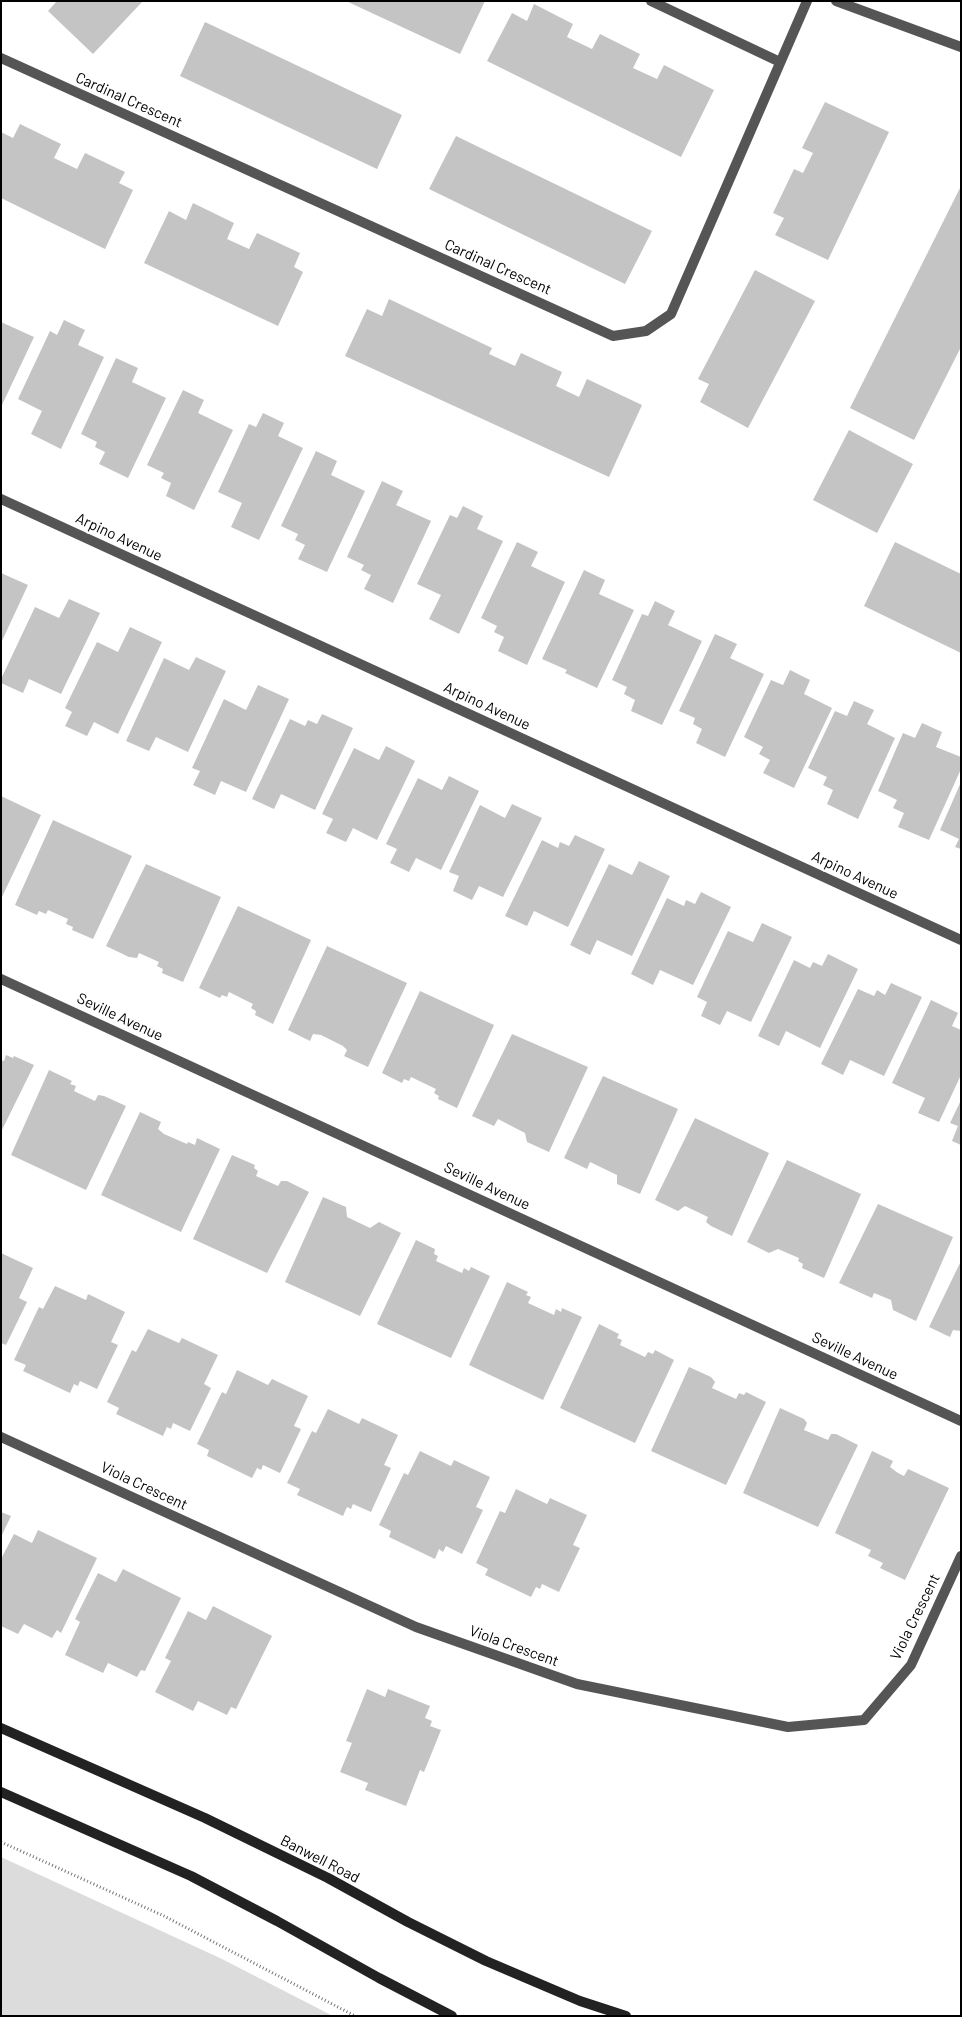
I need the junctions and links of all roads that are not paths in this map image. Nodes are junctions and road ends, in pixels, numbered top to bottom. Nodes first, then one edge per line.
1 (651, 1) edge
2 (807, 1) edge
3 (842, 2) edge
4 (961, 47) edge
5 (1, 58) edge
6 (780, 62) junction
7 (1, 499) edge
8 (961, 940) edge
9 (1, 978) edge
10 (961, 1421) edge
11 (1, 1437) edge
12 (961, 1556) edge
13 (1, 1728) edge
14 (1, 1792) edge
15 (452, 2016) edge
16 (626, 2016) edge

1 - 6 street
2 - 6 street, Cardinal Crescent
3 - 4 street
5 - 6 street, Cardinal Crescent
7 - 8 street, Arpino Avenue
9 - 10 street, Seville Avenue
11 - 12 street, Viola Crescent
13 - 16 main road, Banwell Road
14 - 15 main road

